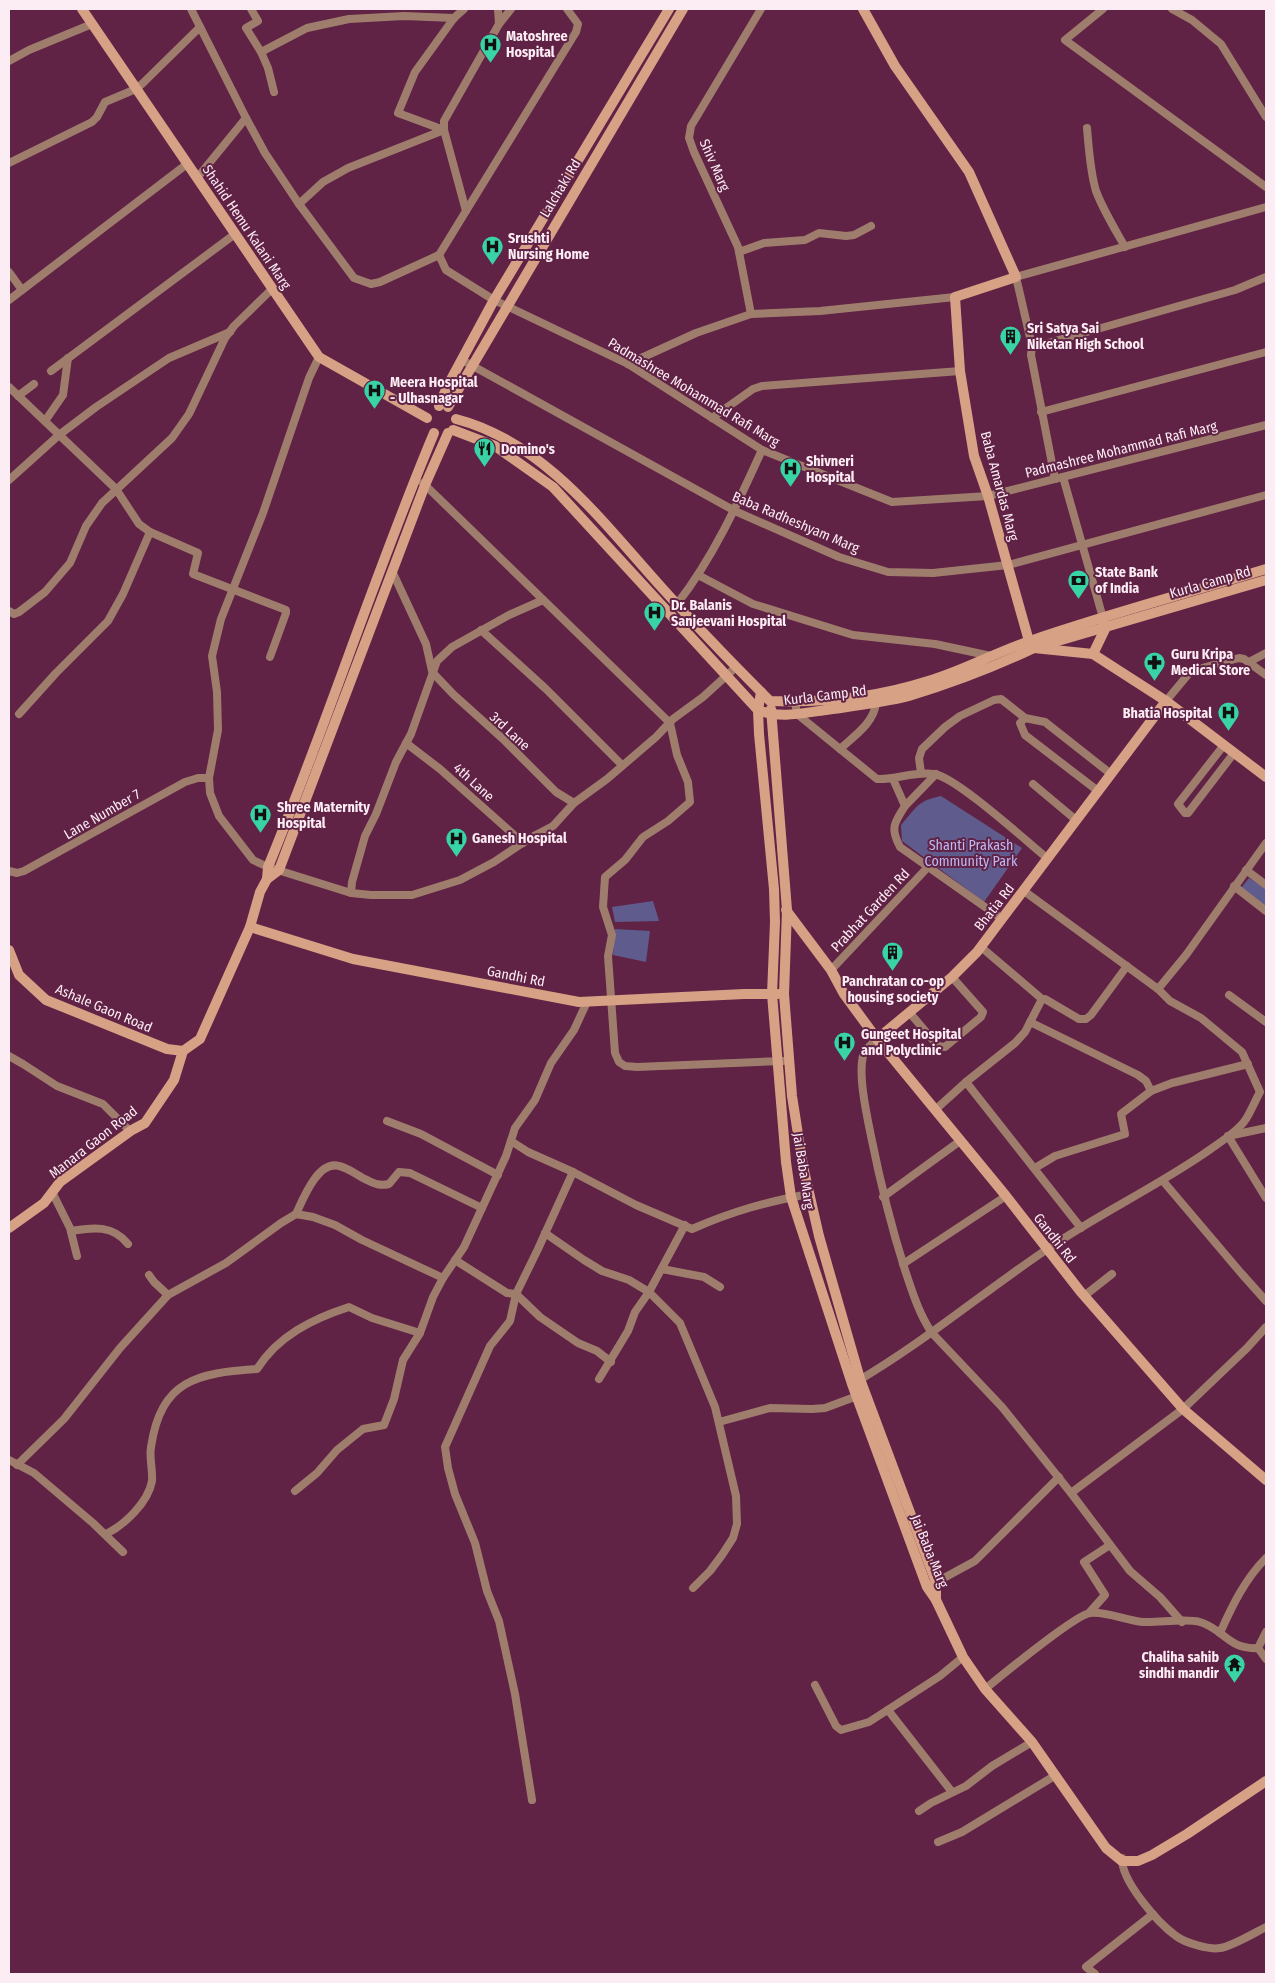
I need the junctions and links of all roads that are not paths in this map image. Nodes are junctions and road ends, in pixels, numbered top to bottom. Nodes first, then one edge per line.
1 (82, 9) edge
2 (191, 9) edge
3 (251, 9) edge
4 (464, 9) edge
5 (498, 9) edge
6 (511, 9) edge
7 (567, 9) edge
8 (669, 9) edge
9 (683, 9) edge
10 (761, 9) edge
11 (863, 9) edge
12 (1103, 9) edge
13 (1172, 9) edge
14 (454, 18) junction
15 (92, 24) junction
16 (499, 24) junction
17 (200, 27) junction
18 (261, 52) junction
19 (9, 61) edge
20 (136, 88) junction
21 (622, 88) junction
22 (274, 92) dead end
23 (631, 95) junction
24 (1266, 117) edge
25 (246, 118) junction
26 (1087, 128) dead end
27 (444, 130) junction
28 (578, 162) junction
29 (9, 163) edge
30 (187, 164) junction
31 (587, 170) junction
32 (197, 178) junction
33 (1266, 187) edge
34 (299, 204) junction
35 (1266, 207) edge
36 (466, 211) junction
37 (871, 226) dead end
38 (235, 234) junction
39 (1125, 247) junction
40 (739, 252) junction
41 (439, 255) junction
42 (9, 272) edge
43 (1016, 277) junction
44 (1266, 277) edge
45 (272, 289) junction
46 (22, 290) junction
47 (954, 297) junction
48 (9, 300) edge
49 (494, 300) junction
50 (507, 305) junction
51 (751, 314) junction
52 (230, 332) junction
53 (1032, 346) junction
54 (1266, 352) edge
55 (319, 357) junction
56 (68, 358) junction
57 (462, 360) junction
58 (628, 364) junction
59 (473, 366) junction
60 (51, 371) dead end
61 (960, 371) junction
62 (34, 384) dead end
63 (9, 387) edge
64 (18, 396) junction
65 (443, 407) junction
66 (1041, 412) junction
67 (427, 418) junction
68 (712, 418) junction
69 (456, 419) junction
70 (45, 421) junction
71 (1266, 425) edge
72 (450, 432) junction
73 (434, 433) junction
74 (59, 435) junction
75 (762, 450) junction
76 (416, 477) junction
77 (1059, 478) junction
78 (9, 480) edge
79 (425, 485) junction
80 (116, 489) junction
81 (1266, 495) edge
82 (988, 496) junction
83 (734, 511) junction
84 (150, 532) junction
85 (1083, 545) junction
86 (384, 562) junction
87 (1008, 565) junction
88 (1266, 569) edge
89 (392, 571) junction
90 (698, 576) junction
91 (1266, 580) edge
92 (233, 590) junction
93 (543, 600) junction
94 (676, 604) junction
95 (9, 611) edge
96 (1104, 622) junction
97 (481, 630) junction
98 (1032, 644) junction
99 (1266, 653) edge
100 (1093, 654) junction
101 (991, 656) junction
102 (270, 657) dead end
103 (1249, 662) junction
104 (736, 667) junction
105 (433, 673) junction
106 (726, 676) junction
107 (1266, 676) edge
108 (761, 692) junction
109 (1166, 701) junction
110 (770, 702) junction
111 (795, 702) junction
112 (876, 703) junction
113 (758, 710) junction
114 (19, 714) dead end
115 (798, 714) junction
116 (771, 715) junction
117 (1025, 718) junction
118 (670, 723) junction
119 (406, 743) junction
120 (1224, 745) junction
121 (840, 749) junction
122 (1234, 753) junction
123 (622, 765) junction
124 (1208, 766) junction
125 (921, 772) junction
126 (936, 774) junction
127 (1111, 774) junction
128 (1219, 774) junction
129 (1266, 777) edge
130 (209, 778) junction
131 (892, 779) junction
132 (1033, 784) dead end
133 (306, 787) junction
134 (1098, 791) junction
135 (574, 803) junction
136 (905, 806) junction
137 (1076, 820) junction
138 (523, 843) junction
139 (1266, 843) edge
140 (1047, 858) junction
141 (268, 867) junction
142 (928, 867) junction
143 (279, 870) junction
144 (1246, 870) junction
145 (9, 871) edge
146 (267, 879) junction
147 (1266, 885) edge
148 (1234, 886) junction
149 (1024, 890) junction
150 (351, 892) junction
151 (775, 909) junction
152 (787, 910) junction
153 (1266, 911) edge
154 (1002, 919) junction
155 (250, 927) junction
156 (981, 947) junction
157 (9, 950) edge
158 (1127, 966) junction
159 (831, 970) junction
160 (952, 977) junction
161 (1158, 989) junction
162 (772, 994) junction
163 (784, 994) junction
164 (1229, 995) dead end
165 (1042, 999) junction
166 (610, 1001) junction
167 (587, 1002) junction
168 (909, 1012) junction
169 (1030, 1022) junction
170 (1266, 1022) edge
171 (877, 1039) junction
172 (183, 1051) junction
173 (9, 1056) edge
174 (778, 1061) junction
175 (789, 1061) junction
176 (1248, 1064) junction
177 (966, 1082) junction
178 (1151, 1090) junction
179 (1263, 1091) edge
180 (935, 1110) junction
181 (387, 1121) dead end
182 (1266, 1128) edge
183 (130, 1131) junction
184 (1228, 1136) junction
185 (960, 1141) junction
186 (511, 1142) junction
187 (1035, 1168) junction
188 (573, 1172) junction
189 (498, 1175) junction
190 (1163, 1181) junction
191 (52, 1192) junction
192 (809, 1194) junction
193 (1006, 1196) junction
194 (883, 1197) junction
195 (791, 1198) junction
196 (1266, 1198) edge
197 (482, 1208) junction
198 (296, 1214) junction
199 (685, 1226) junction
200 (9, 1228) edge
201 (1081, 1228) junction
202 (71, 1230) junction
203 (545, 1233) junction
204 (128, 1244) dead end
205 (1046, 1249) junction
206 (77, 1256) dead end
207 (455, 1260) junction
208 (903, 1264) junction
209 (662, 1269) junction
210 (1112, 1274) dead end
211 (149, 1276) dead end
212 (443, 1278) junction
213 (720, 1287) dead end
214 (649, 1292) junction
215 (516, 1294) junction
216 (168, 1295) junction
217 (1084, 1296) junction
218 (1266, 1301) edge
219 (1266, 1327) edge
220 (420, 1333) junction
221 (932, 1333) junction
222 (611, 1362) junction
223 (599, 1379) dead end
224 (856, 1382) junction
225 (861, 1395) junction
226 (1183, 1409) junction
227 (719, 1422) junction
228 (9, 1460) edge
229 (17, 1465) junction
230 (1059, 1477) junction
231 (1266, 1480) edge
232 (295, 1491) dead end
233 (1072, 1493) junction
234 (106, 1534) junction
235 (1110, 1545) junction
236 (123, 1552) dead end
237 (1266, 1558) edge
238 (932, 1584) junction
239 (693, 1588) dead end
240 (1088, 1613) junction
241 (1182, 1622) junction
242 (1266, 1632) edge
243 (1220, 1633) junction
244 (1258, 1648) junction
245 (963, 1657) junction
246 (1266, 1659) edge
247 (815, 1685) dead end
248 (985, 1689) junction
249 (888, 1710) junction
250 (1032, 1742) junction
251 (1266, 1773) edge
252 (1056, 1775) junction
253 (1266, 1781) edge
254 (952, 1792) junction
255 (532, 1800) dead end
256 (919, 1811) dead end
257 (938, 1842) dead end
258 (1121, 1859) junction
259 (1153, 1914) junction
260 (1266, 1927) edge
261 (1095, 1974) edge

1 - 15 street, Shahid Hemu Kalani Marg
2 - 17 street
3 - 18 street
4 - 14 street
5 - 16 street
6 - 16 street
7 - 36 street
8 - 21 street, Lalchaki Rd
9 - 23 street, Lalchaki Rd
10 - 40 street, Shiv Marg
11 - 43 street
12 - 33 street
13 - 24 street
14 - 18 street
14 - 27 street
15 - 19 street
15 - 20 street, Shahid Hemu Kalani Marg
16 - 27 street
17 - 20 street
17 - 25 street
18 - 22 street
20 - 29 street
20 - 30 street, Shahid Hemu Kalani Marg
21 - 23 street
21 - 28 street, Lalchaki Rd
23 - 31 street, Lalchaki Rd
25 - 32 street
25 - 34 street
26 - 39 street
27 - 34 street
27 - 36 street
28 - 31 street
28 - 49 street, Lalchaki Rd
30 - 32 street, Shahid Hemu Kalani Marg
30 - 46 street
31 - 50 street, Lalchaki Rd
32 - 38 street, Shahid Hemu Kalani Marg
34 - 41 street
35 - 39 street
36 - 41 street
37 - 40 street
38 - 45 street, Shahid Hemu Kalani Marg
38 - 56 street
39 - 43 street
40 - 51 street, Shiv Marg
41 - 49 street, Padmashree Mohammad Rafi Marg
42 - 46 street
43 - 47 street
43 - 53 street
44 - 53 street
45 - 52 street
45 - 55 street, Shahid Hemu Kalani Marg
46 - 48 street
47 - 51 street
47 - 61 street, Baba Amardas Marg
49 - 50 street, Padmashree Mohammad Rafi Marg
49 - 57 street, Lalchaki Rd
50 - 58 street, Padmashree Mohammad Rafi Marg
50 - 59 street, Lalchaki Rd
51 - 58 street
52 - 74 street
52 - 80 street
53 - 66 street
54 - 66 street
55 - 67 street, Shahid Hemu Kalani Marg
55 - 92 street
56 - 60 street
56 - 70 street
57 - 59 street, Baba Radheshyam Marg
57 - 65 street, Lalchaki Rd
58 - 68 street, Padmashree Mohammad Rafi Marg
59 - 65 street, Lalchaki Rd
59 - 83 street, Baba Radheshyam Marg
61 - 68 street
61 - 82 street, Baba Amardas Marg
62 - 64 street
63 - 64 street
64 - 70 street
65 - 67 street
65 - 69 street
66 - 77 street
67 - 73 street
68 - 75 street, Padmashree Mohammad Rafi Marg
69 - 72 street
69 - 94 street, Kurla Camp Rd
70 - 74 street
71 - 77 street, Padmashree Mohammad Rafi Marg
72 - 73 street
72 - 79 street
72 - 106 street, Kurla Camp Rd
73 - 76 street
74 - 78 street
74 - 80 street
75 - 82 street, Padmashree Mohammad Rafi Marg
75 - 83 street
76 - 79 street
76 - 86 street
77 - 82 street, Padmashree Mohammad Rafi Marg
77 - 85 street
79 - 89 street
79 - 93 street
80 - 84 street
80 - 95 street
81 - 85 street, Baba Radheshyam Marg
82 - 87 street, Baba Amardas Marg
83 - 87 street, Baba Radheshyam Marg
83 - 90 street
84 - 92 street
84 - 114 street
85 - 87 street, Baba Radheshyam Marg
85 - 96 street
86 - 89 street
86 - 133 street
87 - 98 street, Baba Amardas Marg
88 - 96 street, Kurla Camp Rd
89 - 105 street
89 - 133 street
90 - 94 street
90 - 101 street
91 - 96 street, Kurla Camp Rd
92 - 102 street
92 - 130 street
93 - 97 street
93 - 118 street
94 - 104 street, Kurla Camp Rd
96 - 98 street, Kurla Camp Rd
96 - 100 street
97 - 105 street
97 - 123 street
98 - 100 street
98 - 101 street, Kurla Camp Rd
98 - 112 street, Kurla Camp Rd
99 - 103 street
100 - 109 street
101 - 111 street, Kurla Camp Rd
103 - 107 street
103 - 109 street
104 - 106 street
104 - 108 street, Kurla Camp Rd
105 - 119 street
105 - 135 street, 3rd Lane
106 - 113 street, Kurla Camp Rd
106 - 118 street
108 - 110 street, Kurla Camp Rd
108 - 113 street, Jai Baba Marg
109 - 120 street
109 - 127 street, Bhatia Rd
110 - 111 street, Kurla Camp Rd
110 - 116 street, Jai Baba Marg
111 - 115 street
112 - 115 street, Kurla Camp Rd
112 - 121 street
113 - 116 street, Kurla Camp Rd
113 - 151 street, Jai Baba Marg
115 - 116 street, Kurla Camp Rd
115 - 121 street
116 - 152 street, Jai Baba Marg
117 - 125 street
117 - 127 street
117 - 134 street
118 - 123 street
118 - 166 street
119 - 138 street, 4th Lane
119 - 150 street
120 - 122 street
120 - 124 street
121 - 131 street
122 - 128 street
122 - 129 street
123 - 135 street
124 - 128 street
124 - 128 street
125 - 126 street
125 - 131 street
126 - 136 street, Prabhat Garden Rd
126 - 140 street
127 - 134 street, Bhatia Rd
130 - 141 street
130 - 145 street, Lane Number 7
131 - 136 street
132 - 137 street
133 - 141 street
133 - 143 street
134 - 137 street, Bhatia Rd
135 - 138 street
136 - 142 street, Prabhat Garden Rd
137 - 140 street, Bhatia Rd
138 - 150 street
139 - 144 street
140 - 149 street, Bhatia Rd
141 - 143 street
141 - 146 street
142 - 154 street, Prabhat Garden Rd
142 - 159 street, Prabhat Garden Rd
143 - 146 street
143 - 150 street
144 - 147 street
144 - 148 street
146 - 155 street
148 - 153 street
148 - 161 street
149 - 154 street, Bhatia Rd
149 - 158 street
151 - 152 street
151 - 162 street, Jai Baba Marg
152 - 159 street, Gandhi Rd
152 - 163 street, Jai Baba Marg
154 - 156 street, Bhatia Rd
155 - 167 street, Gandhi Rd
155 - 172 street
156 - 160 street, Bhatia Rd
156 - 165 street
157 - 172 street, Ashale Gaon Road
158 - 161 street
158 - 165 street
159 - 171 street, Gandhi Rd
160 - 168 street, Bhatia Rd
160 - 168 street
161 - 176 street
162 - 163 street, Gandhi Rd
162 - 166 street, Gandhi Rd
162 - 174 street, Jai Baba Marg
163 - 175 street, Jai Baba Marg
164 - 170 street
165 - 169 street
166 - 167 street, Gandhi Rd
166 - 174 street
167 - 186 street
168 - 171 street, Bhatia Rd
169 - 177 street
169 - 178 street
171 - 180 street, Gandhi Rd
171 - 194 street
172 - 183 street, Manara Gaon Road
173 - 183 street
174 - 175 street
174 - 195 street, Jai Baba Marg
175 - 192 street, Jai Baba Marg
176 - 178 street
176 - 179 street
177 - 180 street
177 - 187 street
178 - 187 street
179 - 184 street
180 - 185 street, Gandhi Rd
181 - 189 street
182 - 184 street
183 - 191 street, Manara Gaon Road
184 - 190 street
184 - 196 street
185 - 193 street, Gandhi Rd
185 - 194 street
186 - 188 street
186 - 189 street
187 - 201 street
188 - 199 street
188 - 203 street
189 - 197 street
190 - 201 street
190 - 218 street
191 - 200 street, Manara Gaon Road
191 - 202 street
192 - 195 street
192 - 224 street, Jai Baba Marg
193 - 205 street, Gandhi Rd
193 - 208 street
194 - 208 street
195 - 199 street
195 - 224 street, Jai Baba Marg
197 - 198 street
197 - 207 street
198 - 212 street
198 - 216 street
199 - 209 street
201 - 205 street
202 - 204 street
202 - 206 street
203 - 214 street
203 - 215 street
205 - 217 street, Gandhi Rd
205 - 221 street
207 - 212 street
207 - 215 street
208 - 221 street
209 - 213 street
209 - 214 street
210 - 217 street
211 - 216 street
212 - 220 street
214 - 222 street
214 - 227 street
215 - 222 street
215 - 255 street
216 - 229 street
217 - 226 street, Gandhi Rd
219 - 226 street
220 - 232 street
220 - 234 street
221 - 224 street
221 - 230 street
222 - 223 street
224 - 225 street, Jai Baba Marg
225 - 227 street
225 - 238 street, Jai Baba Marg
226 - 231 street, Gandhi Rd
226 - 233 street
227 - 239 street
228 - 229 street
229 - 234 street
230 - 233 street
230 - 238 street
233 - 235 street
234 - 236 street
235 - 240 street
235 - 241 street
237 - 243 street
238 - 245 street, Jai Baba Marg
240 - 241 street
240 - 248 street
241 - 243 street
242 - 244 street
243 - 244 street
244 - 246 street
245 - 248 street, Jai Baba Marg
245 - 249 street
247 - 249 street
248 - 250 street, Jai Baba Marg
249 - 254 street
250 - 252 street, Jai Baba Marg
250 - 254 street
251 - 258 street
252 - 257 street
252 - 258 street, Jai Baba Marg
253 - 258 street
254 - 256 street
258 - 259 street
259 - 260 street
259 - 261 street

